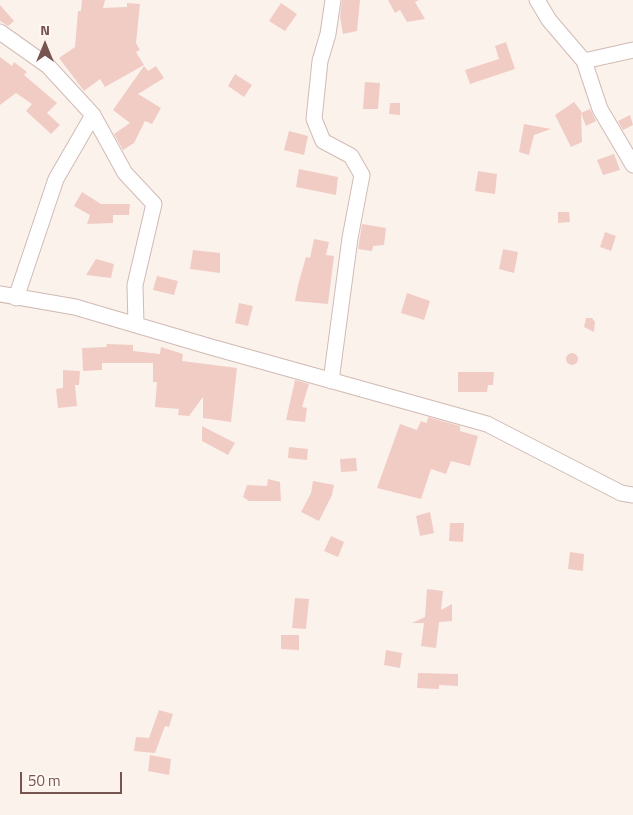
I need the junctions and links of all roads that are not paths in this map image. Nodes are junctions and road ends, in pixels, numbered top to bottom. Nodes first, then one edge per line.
1 (333, 0) edge
2 (537, 0) edge
3 (0, 32) edge
4 (633, 50) edge
5 (584, 62) junction
6 (93, 115) junction
7 (633, 165) edge
8 (0, 294) edge
9 (16, 298) junction
10 (136, 325) junction
11 (331, 380) junction
12 (633, 494) edge

1 - 11 street
2 - 5 street
3 - 6 street
4 - 5 street
5 - 7 street
6 - 9 street
6 - 10 street
8 - 9 street
9 - 10 street
10 - 11 street
11 - 12 street

